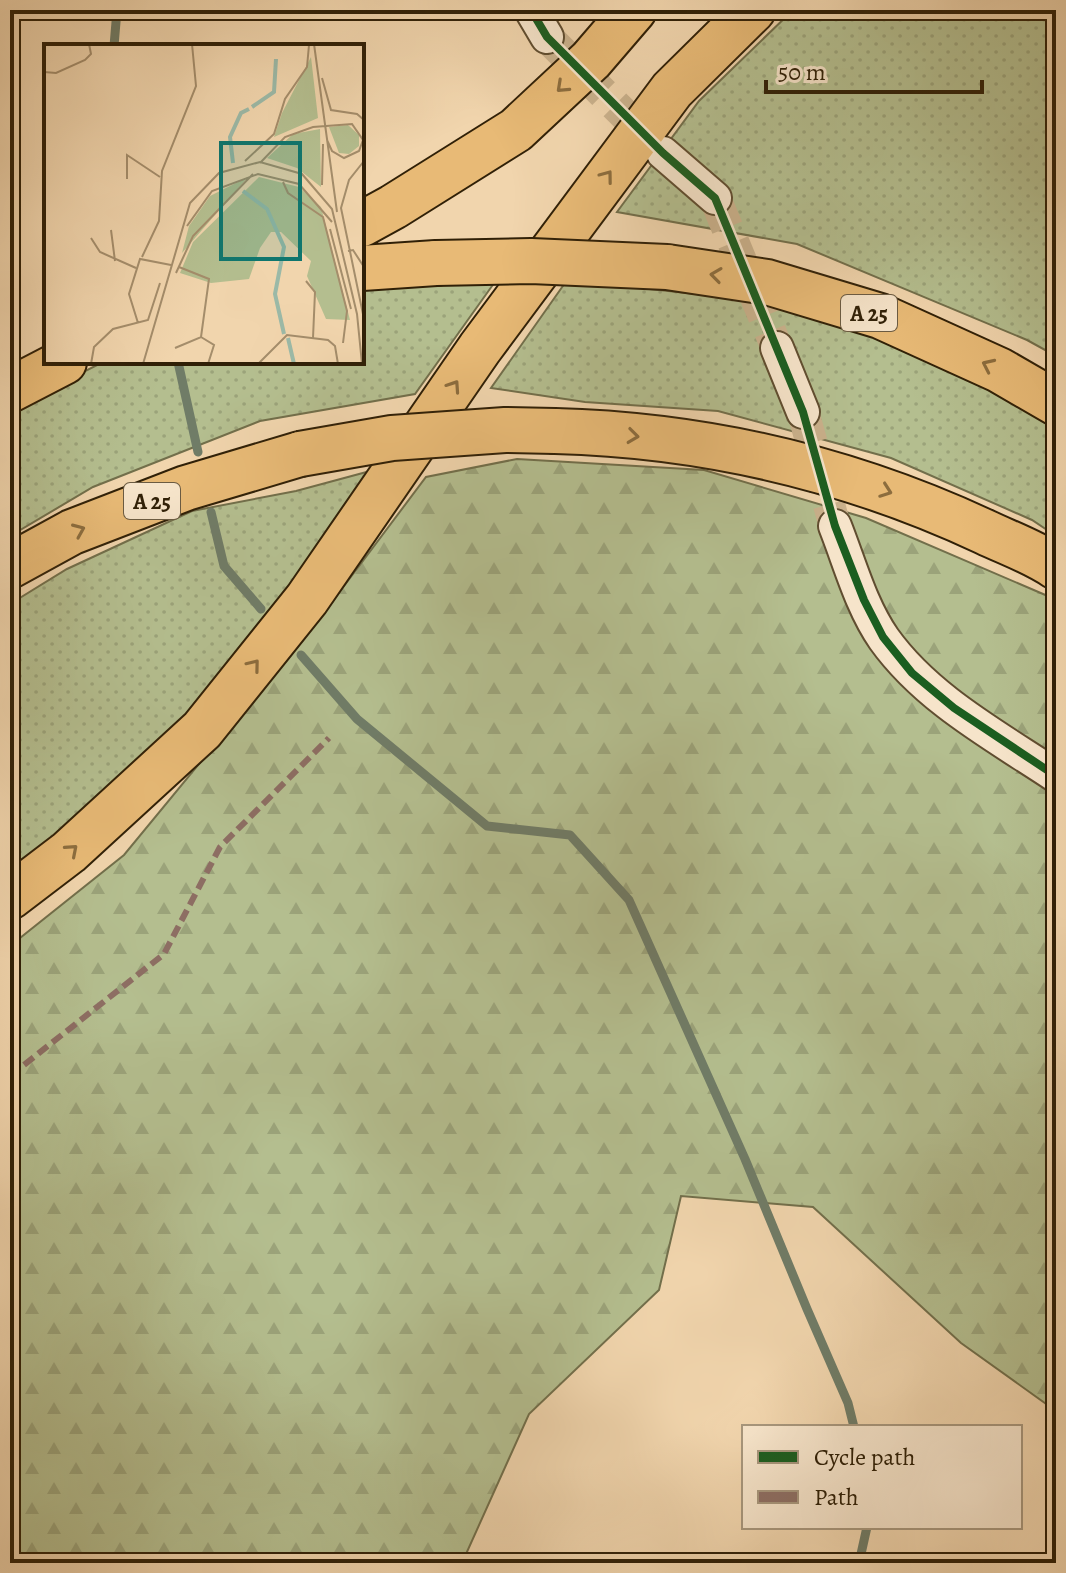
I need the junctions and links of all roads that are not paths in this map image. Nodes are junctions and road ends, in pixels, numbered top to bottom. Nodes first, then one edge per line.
1 (531, 10) edge
2 (634, 10) edge
3 (753, 10) edge
4 (547, 37) tunnel mouth
5 (663, 153) tunnel mouth
6 (715, 198) tunnel mouth
7 (364, 223) edge
8 (364, 268) edge
9 (777, 348) tunnel mouth
10 (60, 364) edge
11 (10, 390) edge
12 (1056, 403) edge
13 (803, 412) tunnel mouth
14 (835, 526) tunnel mouth
15 (10, 566) edge
16 (1056, 567) edge
17 (1056, 776) edge
18 (10, 897) edge

1 - 4 street
2 -> 7 highway
18 -> 3 highway
5 - 6 street
12 -> 8 highway, A 25, bridge
9 - 13 street
10 - 11 highway
14 - 17 street
15 -> 16 highway, A 25, bridge

